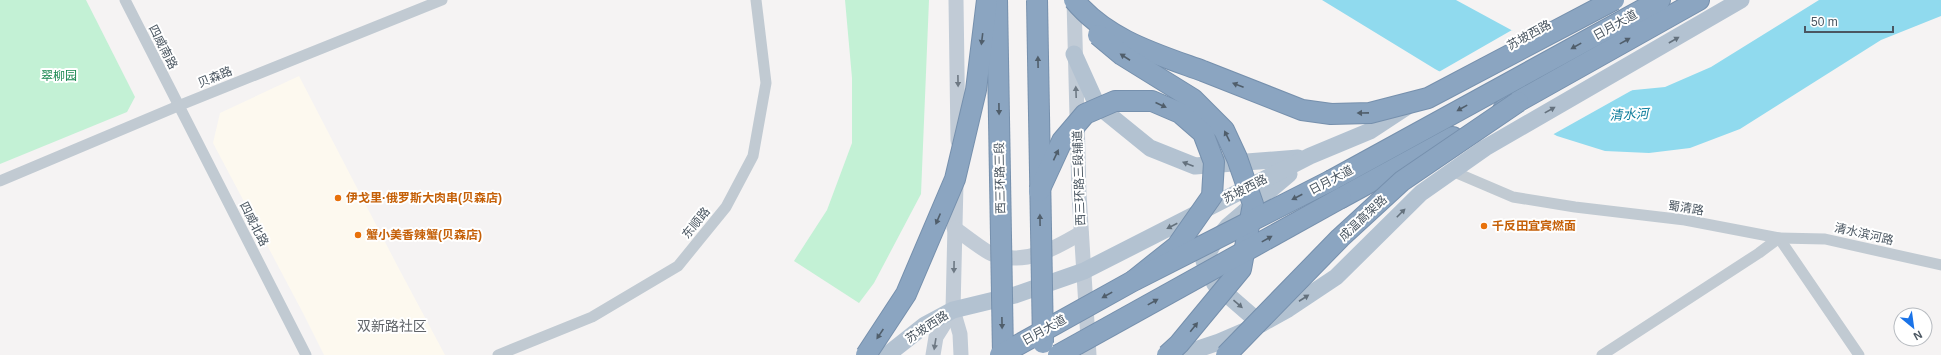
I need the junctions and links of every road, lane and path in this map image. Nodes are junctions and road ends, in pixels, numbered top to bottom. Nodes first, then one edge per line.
1 (125, 0) edge
2 (442, 0) edge
3 (756, 0) edge
4 (956, 0) edge
5 (987, 0) edge
6 (997, 0) edge
7 (1038, 0) edge
8 (1073, 0) edge
9 (1594, 0) edge
10 (1614, 0) edge
11 (1660, 0) edge
12 (1698, 0) edge
13 (1741, 0) edge
14 (1074, 54) junction
15 (1518, 102) junction
16 (178, 106) junction
17 (1310, 156) junction
18 (1452, 171) junction
19 (0, 181) edge
20 (1039, 191) junction
21 (954, 228) junction
22 (1081, 233) junction
23 (1779, 238) junction
24 (1941, 265) edge
25 (1084, 271) junction
26 (1133, 281) junction
27 (953, 310) junction
28 (1261, 324) junction
29 (1048, 351) edge
30 (1230, 353) edge
31 (306, 355) edge
32 (498, 355) edge
33 (866, 355) edge
34 (887, 355) edge
35 (933, 355) edge
36 (962, 355) edge
37 (1000, 355) edge
38 (1003, 355) edge
39 (1089, 355) edge
40 (1167, 355) edge
41 (1180, 355) edge
42 (1602, 355) edge
43 (1859, 355) edge

1 - 16 street, 四威南路
2 - 16 street, 贝森路
3 - 32 street, 东顺路
4 -> 21 main road
5 -> 33 highway, bridge
6 -> 38 highway, 西三环路三段, bridge
20 -> 7 highway, bridge
10 -> 8 highway, bridge
8 - 14 main road, 西三环路三段辅道
40 -> 8 highway, bridge
9 - 17 main road, 苏坡西路
11 -> 26 highway, 日月大道, bridge
15 -> 12 highway, 日月大道
18 -> 13 main road
17 -> 14 main road
22 -> 14 main road, 西三环路三段辅道
29 -> 15 highway, bridge
15 - 30 highway, 成温高架路, bridge
16 - 19 street, 贝森路
16 - 31 street, 四威北路
17 -> 25 main road, 苏坡西路
17 -> 28 main road
18 - 23 street, 蜀清路
28 -> 18 main road
20 -> 26 highway, bridge
29 -> 20 highway, bridge
21 - 22 main road
21 -> 27 main road
22 - 25 main road, 西三环路三段辅道
23 - 24 street, 清水滨河路
23 - 42 street
23 - 43 street
25 - 27 main road, 苏坡西路
25 - 39 main road, 西三环路三段辅道
26 -> 37 highway, 日月大道, bridge
27 - 34 main road, 苏坡西路
27 -> 35 main road
27 - 36 main road
28 - 41 main road

